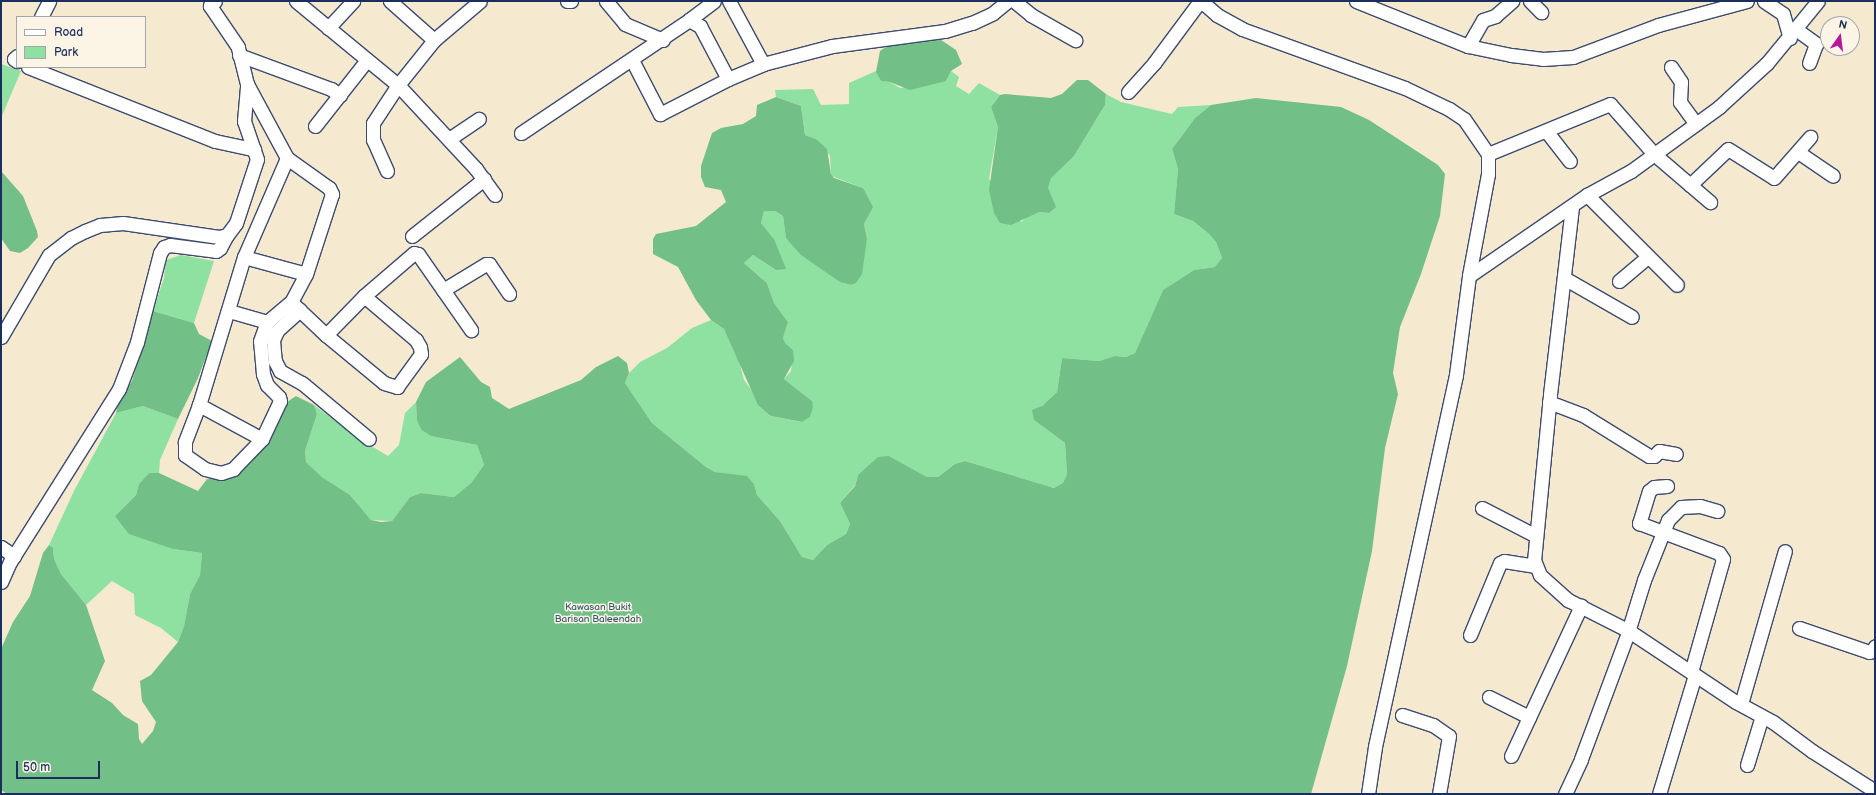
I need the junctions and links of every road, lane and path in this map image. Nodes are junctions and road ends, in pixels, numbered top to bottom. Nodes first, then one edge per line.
1 (49, 1) edge
2 (296, 1) edge
3 (353, 1) edge
4 (390, 1) edge
5 (567, 1) edge
6 (571, 1) edge
7 (606, 1) edge
8 (714, 1) edge
9 (729, 1) edge
10 (1008, 1) edge
11 (1014, 1) edge
12 (1200, 1) edge
13 (1356, 1) edge
14 (1512, 1) edge
15 (1530, 1) edge
16 (1747, 1) edge
17 (1764, 1) edge
18 (1818, 1) edge
19 (478, 2) edge
20 (209, 3) edge
21 (1541, 12) dead end
22 (42, 16) edge
23 (689, 20) junction
24 (328, 28) junction
25 (1793, 34) junction
26 (434, 40) junction
27 (662, 40) junction
28 (1075, 40) dead end
29 (1468, 46) junction
30 (239, 56) junction
31 (367, 60) junction
32 (632, 60) junction
33 (1809, 63) dead end
34 (763, 64) junction
35 (1671, 67) dead end
36 (31, 68) edge
37 (728, 79) junction
38 (247, 84) junction
39 (398, 85) junction
40 (1128, 92) dead end
41 (340, 95) junction
42 (479, 119) dead end
43 (1696, 124) junction
44 (315, 126) dead end
45 (1547, 132) junction
46 (521, 133) dead end
47 (1810, 137) dead end
48 (449, 139) junction
49 (254, 149) junction
50 (1798, 152) junction
51 (1488, 154) junction
52 (1654, 154) junction
53 (287, 158) junction
54 (1570, 161) dead end
55 (387, 171) dead end
56 (1833, 176) dead end
57 (484, 179) junction
58 (1690, 185) junction
59 (495, 195) dead end
60 (1587, 196) junction
61 (1710, 202) dead end
62 (1572, 207) junction
63 (227, 235) junction
64 (412, 236) dead end
65 (244, 257) junction
66 (1648, 257) junction
67 (306, 274) junction
68 (1469, 276) junction
69 (1564, 278) junction
70 (1619, 281) dead end
71 (1677, 285) dead end
72 (443, 290) junction
73 (509, 294) dead end
74 (364, 296) junction
75 (296, 306) junction
76 (229, 310) junction
77 (1632, 317) dead end
78 (267, 322) junction
79 (471, 330) dead end
80 (326, 335) junction
81 (1, 337) edge
82 (1549, 402) junction
83 (199, 405) junction
84 (262, 439) junction
85 (369, 439) dead end
86 (1676, 454) dead end
87 (1667, 486) dead end
88 (1482, 508) dead end
89 (1717, 511) dead end
90 (1670, 533) junction
91 (1536, 536) junction
92 (1, 547) edge
93 (1785, 551) dead end
94 (14, 556) junction
95 (1536, 566) junction
96 (1, 582) edge
97 (1581, 606) junction
98 (1799, 628) dead end
99 (1628, 633) junction
100 (1470, 635) dead end
101 (1875, 646) edge
102 (1693, 674) junction
103 (1490, 697) dead end
104 (1741, 704) junction
105 (1402, 715) dead end
106 (1762, 716) junction
107 (1529, 717) junction
108 (1511, 756) dead end
109 (1746, 765) dead end
110 (1875, 791) edge
111 (1368, 794) edge
112 (1439, 794) edge
113 (1565, 794) edge
114 (1659, 794) edge

1 - 22 street
2 - 24 street
3 - 24 street
4 - 26 street
5 - 6 street
7 - 27 street
8 - 23 street
9 - 34 street
10 - 34 street
11 - 28 street
12 - 40 street
12 - 51 street
13 - 29 street
14 - 29 street
15 - 21 street
16 - 29 street
17 - 25 street
18 - 25 street
19 - 26 street
20 - 30 street
23 - 27 street
23 - 37 street
24 - 31 street
25 - 33 street
25 - 43 street
26 - 39 street
27 - 32 street
30 - 38 street
30 - 41 street
31 - 39 street
31 - 41 street
32 - 37 street
32 - 46 street
34 - 37 street
35 - 43 street
36 - 49 street
38 - 49 street
38 - 53 street
39 - 48 street
39 - 55 street
41 - 44 street
42 - 48 street
43 - 52 street
45 - 51 street
45 - 52 street
45 - 54 street
47 - 50 street
48 - 57 street
49 - 63 street
50 - 56 street
50 - 58 street
51 - 68 street
52 - 58 street
52 - 60 street
53 - 65 street
53 - 67 street
57 - 59 street
57 - 64 street
58 - 61 street
60 - 62 street
60 - 66 street
62 - 68 street
62 - 69 street
63 - 81 street
63 - 94 street
65 - 67 street
65 - 76 street
66 - 70 street
66 - 71 street
67 - 75 street
68 - 111 street
69 - 77 street
69 - 82 street
72 - 73 street
72 - 74 street
72 - 79 street
74 - 80 street
74 - 80 street
75 - 78 street
75 - 80 street
75 - 85 street
76 - 78 street
76 - 83 street
78 - 84 street
82 - 86 street
82 - 91 street
83 - 84 street
83 - 84 street
87 - 90 street
88 - 91 street
89 - 90 street
90 - 99 street
90 - 102 street
91 - 95 street
92 - 94 street
93 - 104 street
94 - 96 street
95 - 97 street
95 - 100 street
97 - 99 street
97 - 107 street
98 - 101 street
99 - 102 street
99 - 113 street
102 - 104 street
102 - 114 street
103 - 107 street
104 - 106 street
105 - 112 street
106 - 109 street
106 - 110 street
107 - 108 street

